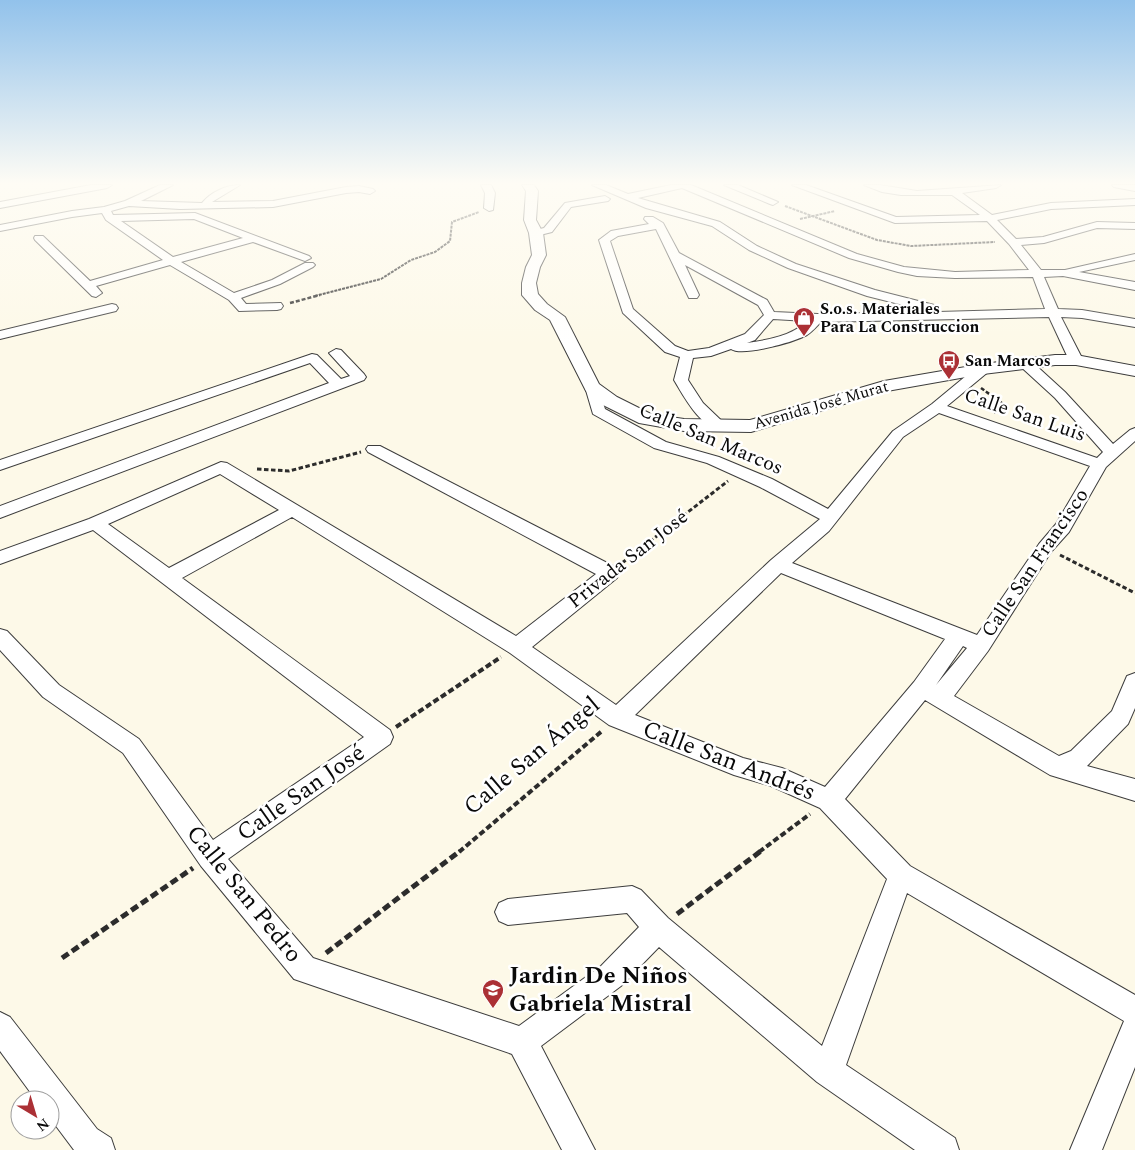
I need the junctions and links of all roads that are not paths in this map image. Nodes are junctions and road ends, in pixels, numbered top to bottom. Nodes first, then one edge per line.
1 (39, 238) dead end
2 (141, 239) edge
3 (252, 239) edge
4 (255, 239) edge
5 (537, 239) edge
6 (606, 239) edge
7 (666, 239) edge
8 (739, 239) edge
9 (813, 239) edge
10 (1010, 239) edge
11 (1049, 239) edge
12 (1013, 242) junction
13 (675, 255) junction
14 (1135, 257) edge
15 (171, 261) junction
16 (1037, 273) junction
17 (1063, 273) junction
18 (896, 284) junction
19 (88, 286) junction
20 (1135, 286) edge
21 (693, 295) dead end
22 (233, 297) junction
23 (277, 306) road end
24 (1053, 313) junction
25 (954, 314) junction
26 (770, 315) junction
27 (818, 318) junction
28 (1135, 324) edge
29 (0, 334) edge
30 (711, 352) junction
31 (336, 353) dead end
32 (687, 355) junction
33 (1076, 360) junction
34 (1025, 363) junction
35 (1135, 371) edge
36 (977, 375) junction
37 (339, 385) junction
38 (592, 387) junction
39 (936, 407) junction
40 (718, 426) junction
41 (1135, 433) edge
42 (374, 449) road end
43 (1106, 458) junction
44 (0, 465) edge
45 (292, 510) junction
46 (0, 512) edge
47 (831, 518) junction
48 (95, 523) junction
49 (0, 558) edge
50 (778, 565) junction
51 (168, 576) junction
52 (959, 636) junction
53 (0, 637) edge
54 (981, 645) junction
55 (517, 648) junction
56 (1135, 682) edge
57 (931, 693) junction
58 (617, 718) junction
59 (382, 737) joint
60 (1058, 768) junction
61 (1135, 790) edge
62 (829, 800) junction
63 (210, 857) junction
64 (901, 875) junction
65 (508, 912) dead end
66 (658, 928) junction
67 (1135, 1011) edge
68 (0, 1027) edge
69 (1135, 1030) edge
70 (522, 1042) junction
71 (828, 1071) junction
72 (99, 1150) edge
73 (578, 1150) edge
74 (943, 1150) edge
75 (1086, 1150) edge

1 - 19 street
2 - 15 street
3 - 15 street
4 - 22 street
5 - 38 street, Avenida José Murat
6 - 32 street
7 - 13 street
8 - 18 street
9 - 18 street
10 - 12 street
11 - 12 street
12 - 16 street
13 - 21 street
13 - 26 street
14 - 17 street
15 - 19 street
15 - 22 street
16 - 17 street
16 - 18 street
16 - 24 street
17 - 20 street
18 - 25 street
19 - 29 street
22 - 23 street
24 - 25 street
24 - 28 street
24 - 33 street
25 - 27 street
26 - 27 street
26 - 30 street
27 - 30 street
30 - 32 street
31 - 37 street
32 - 40 street
33 - 34 street, Avenida José Murat
33 - 35 street, Avenida José Murat
34 - 36 street, Avenida José Murat
34 - 43 street
36 - 39 street
36 - 40 street, Avenida José Murat
37 - 44 street
37 - 46 street
38 - 40 street, Avenida José Murat
38 - 47 street, Calle San Marcos
39 - 43 street, Calle San Luis
39 - 47 street
41 - 43 street, Calle San Francisco
42 - 55 street, Privada San José
43 - 54 street, Calle San Francisco
45 - 48 street, Calle San Andrés
45 - 51 street
45 - 55 street, Calle San Andrés
47 - 50 street
48 - 49 street
48 - 51 street
50 - 52 street, Calle San Francisco
50 - 58 street, Calle San Ángel
51 - 59 street
52 - 54 street, Calle San Francisco
52 - 57 street
53 - 63 street, Calle San Pedro
54 - 57 street
55 - 58 street, Calle San Andrés
56 - 60 street
57 - 60 street
57 - 62 street
58 - 62 street, Calle San Andrés
59 - 63 street, Calle San José
60 - 61 street
62 - 64 street, Calle San Andrés
63 - 70 street, Calle San Pedro
64 - 67 street, Calle San Andrés
64 - 71 street
65 - 66 street
66 - 70 street
66 - 71 street
68 - 72 street
69 - 75 street
70 - 73 street
71 - 74 street

